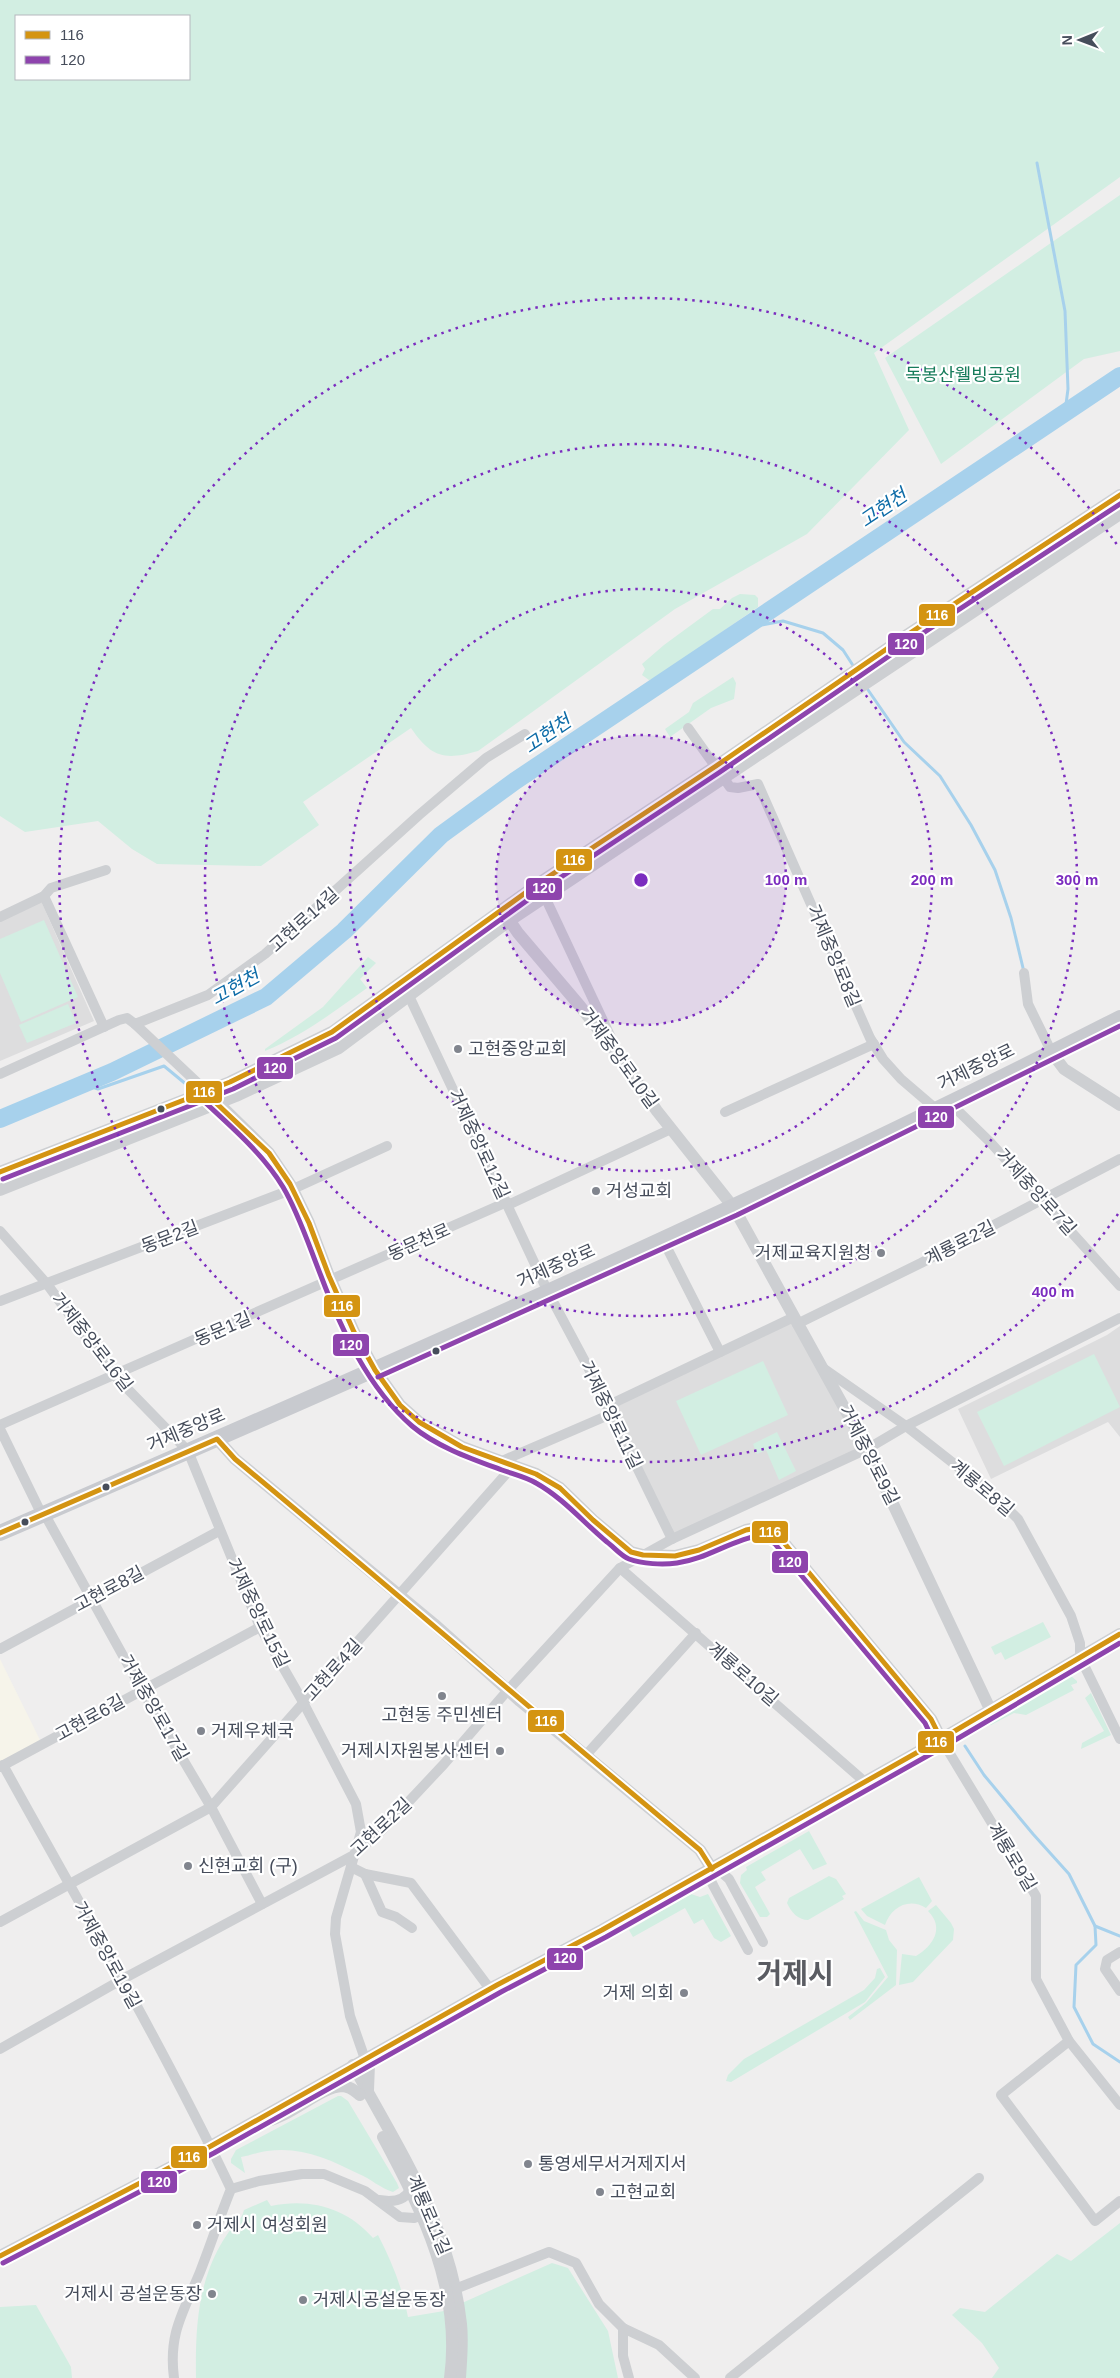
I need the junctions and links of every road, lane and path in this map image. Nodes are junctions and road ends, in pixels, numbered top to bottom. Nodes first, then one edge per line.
1 (1120, 495) edge
2 (1120, 514) edge
3 (688, 728) dead end
4 (525, 734) dead end
5 (719, 772) junction
6 (106, 870) dead end
7 (44, 896) junction
8 (546, 897) junction
9 (503, 909) junction
10 (0, 917) edge
11 (509, 921) junction
12 (1024, 973) dead end
13 (409, 996) junction
14 (1120, 1018) edge
15 (135, 1024) junction
16 (104, 1027) junction
17 (874, 1044) junction
18 (1052, 1053) junction
19 (619, 1056) junction
20 (0, 1074) edge
21 (202, 1088) junction
22 (219, 1103) junction
23 (942, 1105) junction
24 (1120, 1105) edge
25 (725, 1112) dead end
26 (670, 1129) junction
27 (387, 1146) dead end
28 (1120, 1159) edge
29 (0, 1172) edge
30 (293, 1189) junction
31 (0, 1190) edge
32 (1043, 1199) junction
33 (507, 1204) junction
34 (734, 1208) junction
35 (0, 1231) edge
36 (663, 1240) junction
37 (332, 1281) junction
38 (46, 1284) junction
39 (1120, 1286) edge
40 (548, 1292) junction
41 (0, 1301) edge
42 (1120, 1318) edge
43 (796, 1320) junction
44 (720, 1352) junction
45 (822, 1368) junction
46 (375, 1370) junction
47 (113, 1374) junction
48 (609, 1410) junction
49 (0, 1425) edge
50 (906, 1426) junction
51 (0, 1429) edge
52 (217, 1439) junction
53 (868, 1449) junction
54 (188, 1451) junction
55 (508, 1463) junction
56 (43, 1514) junction
57 (219, 1531) junction
58 (0, 1532) edge
59 (672, 1539) junction
60 (643, 1555) junction
61 (620, 1568) junction
62 (400, 1596) junction
63 (92, 1598) junction
64 (260, 1627) junction
65 (696, 1633) junction
66 (1120, 1634) edge
67 (0, 1649) edge
68 (1080, 1658) junction
69 (142, 1690) junction
70 (508, 1690) junction
71 (303, 1702) junction
72 (990, 1709) junction
73 (941, 1739) junction
74 (1120, 1739) edge
75 (586, 1756) junction
76 (2, 1766) edge
77 (865, 1782) junction
78 (211, 1807) junction
79 (354, 1854) junction
80 (351, 1867) junction
81 (712, 1869) junction
82 (365, 1874) junction
83 (69, 1884) junction
84 (262, 1904) junction
85 (0, 1922) edge
86 (412, 1928) dead end
87 (762, 1942) dead end
88 (748, 1950) dead end
89 (1120, 1952) edge
90 (121, 1980) junction
91 (490, 1989) junction
92 (1120, 1991) edge
93 (1069, 2041) junction
94 (0, 2049) edge
95 (378, 2052) junction
96 (355, 2064) junction
97 (364, 2094) junction
98 (1120, 2105) edge
99 (249, 2124) junction
100 (210, 2146) junction
101 (979, 2178) dead end
102 (231, 2189) junction
103 (410, 2189) junction
104 (377, 2199) junction
105 (1120, 2201) edge
106 (422, 2215) junction
107 (0, 2256) edge
108 (451, 2291) junction
109 (623, 2328) junction
110 (174, 2378) edge
111 (450, 2378) edge
112 (460, 2378) edge
113 (629, 2378) edge
114 (694, 2378) edge
115 (730, 2378) edge

1 - 5 street
2 - 5 street
3 - 5 street
4 - 15 street, 고현로14길
5 - 8 street
5 - 9 street
5 - 17 street, 거제중앙로8길
6 - 7 street
7 - 10 street
7 - 16 street
8 - 11 street
8 - 19 street
9 - 11 street, 거제중앙로10길
9 - 21 street
11 - 13 street
11 - 19 street, 거제중앙로10길
12 - 18 street
13 - 22 street
13 - 33 street, 거제중앙로12길
14 - 18 main road, 거제중앙로
15 - 16 street, 고현로14길
15 - 21 street
16 - 20 street, 고현로14길
17 - 23 street, 거제중앙로8길
17 - 25 street
18 - 23 main road, 거제중앙로
18 - 24 street
19 - 26 street, 거제중앙로10길
21 - 22 street
21 - 29 street
22 - 30 street
22 - 31 street
23 - 32 street, 거제중앙로7길
23 - 34 main road, 거제중앙로
26 - 33 street, 동문천로
26 - 34 street, 거제중앙로10길
27 - 30 street
28 - 32 street, 계룡로2길
30 - 37 street
30 - 38 street, 동문2길
32 - 39 street, 거제중앙로7길
32 - 43 street, 계룡로2길
33 - 37 street, 동문천로
33 - 40 street, 거제중앙로12길
34 - 36 main road, 거제중앙로
34 - 43 street, 거제중앙로9길
35 - 38 street, 거제중앙로16길
36 - 40 main road, 거제중앙로
36 - 44 street
37 - 46 street
37 - 47 street, 동문1길
38 - 41 street, 동문2길
38 - 47 street, 거제중앙로16길
40 - 46 main road, 거제중앙로
40 - 48 street, 거제중앙로11길
42 - 50 street, 고현로2길
43 - 44 street, 계룡로2길
43 - 45 street, 거제중앙로9길
44 - 48 street, 계룡로2길
45 - 50 street, 계룡로8길
45 - 53 street, 거제중앙로9길
46 - 52 main road, 거제중앙로
46 - 55 street
47 - 49 street, 동문1길
47 - 54 street, 거제중앙로16길
48 - 55 street, 계룡로2길
48 - 59 street, 거제중앙로11길
50 - 53 street, 고현로2길
50 - 68 street, 계룡로8길
51 - 56 street, 거제중앙로17길
52 - 54 main road, 거제중앙로
52 - 62 street
53 - 59 street, 고현로2길
53 - 72 street, 거제중앙로9길
54 - 56 main road, 거제중앙로
54 - 57 street, 거제중앙로15길
55 - 60 street
55 - 62 street, 고현로4길
56 - 58 main road, 거제중앙로
56 - 63 street, 거제중앙로17길
57 - 63 street, 고현로8길
57 - 64 street, 거제중앙로15길
59 - 60 street, 고현로2길
60 - 61 street, 고현로2길
60 - 73 street
61 - 65 street, 계룡로10길
61 - 70 street, 고현로2길
62 - 70 street
62 - 71 street, 고현로4길
63 - 67 street, 고현로8길
63 - 69 street, 거제중앙로17길
64 - 69 street, 고현로6길
64 - 71 street, 거제중앙로15길
65 - 75 street
65 - 77 street, 계룡로10길
66 - 68 street
68 - 72 street
68 - 74 street, 계룡로8길
69 - 76 street, 고현로6길
69 - 78 street, 거제중앙로17길
70 - 75 street
70 - 79 street, 고현로2길
71 - 78 street, 고현로4길
71 - 79 street, 거제중앙로15길
72 - 73 street
73 - 77 street
73 - 93 street, 계룡로9길
75 - 81 street
76 - 83 street, 거제중앙로19길
77 - 81 street
78 - 83 street, 고현로4길
78 - 84 street, 거제중앙로17길
79 - 80 street, 거제중앙로15길
79 - 84 street, 고현로2길
80 - 82 street
80 - 96 street, 거제중앙로15길
81 - 87 street
81 - 88 street
81 - 91 street
82 - 86 street
82 - 91 street
83 - 85 street, 고현로4길
83 - 90 street, 거제중앙로19길
84 - 90 street, 고현로2길
89 - 92 street
90 - 94 street, 고현로2길
90 - 100 street, 거제중앙로19길
91 - 95 street
93 - 98 street, 계룡로9길
93 - 105 street
95 - 96 street
95 - 97 street
96 - 97 street, 계룡로11길
96 - 99 street
97 - 99 street
97 - 103 street, 계룡로11길
97 - 108 street, 계룡로11길
99 - 100 street
100 - 102 street, 거제중앙로19길
100 - 107 street
101 - 115 street
102 - 104 street
102 - 110 street
103 - 104 street
103 - 106 street, 계룡로11길
104 - 106 street
106 - 108 street, 계룡로11길
108 - 109 street
108 - 111 street, 계룡로11길
108 - 112 street, 계룡로11길
109 - 113 street
109 - 114 street

